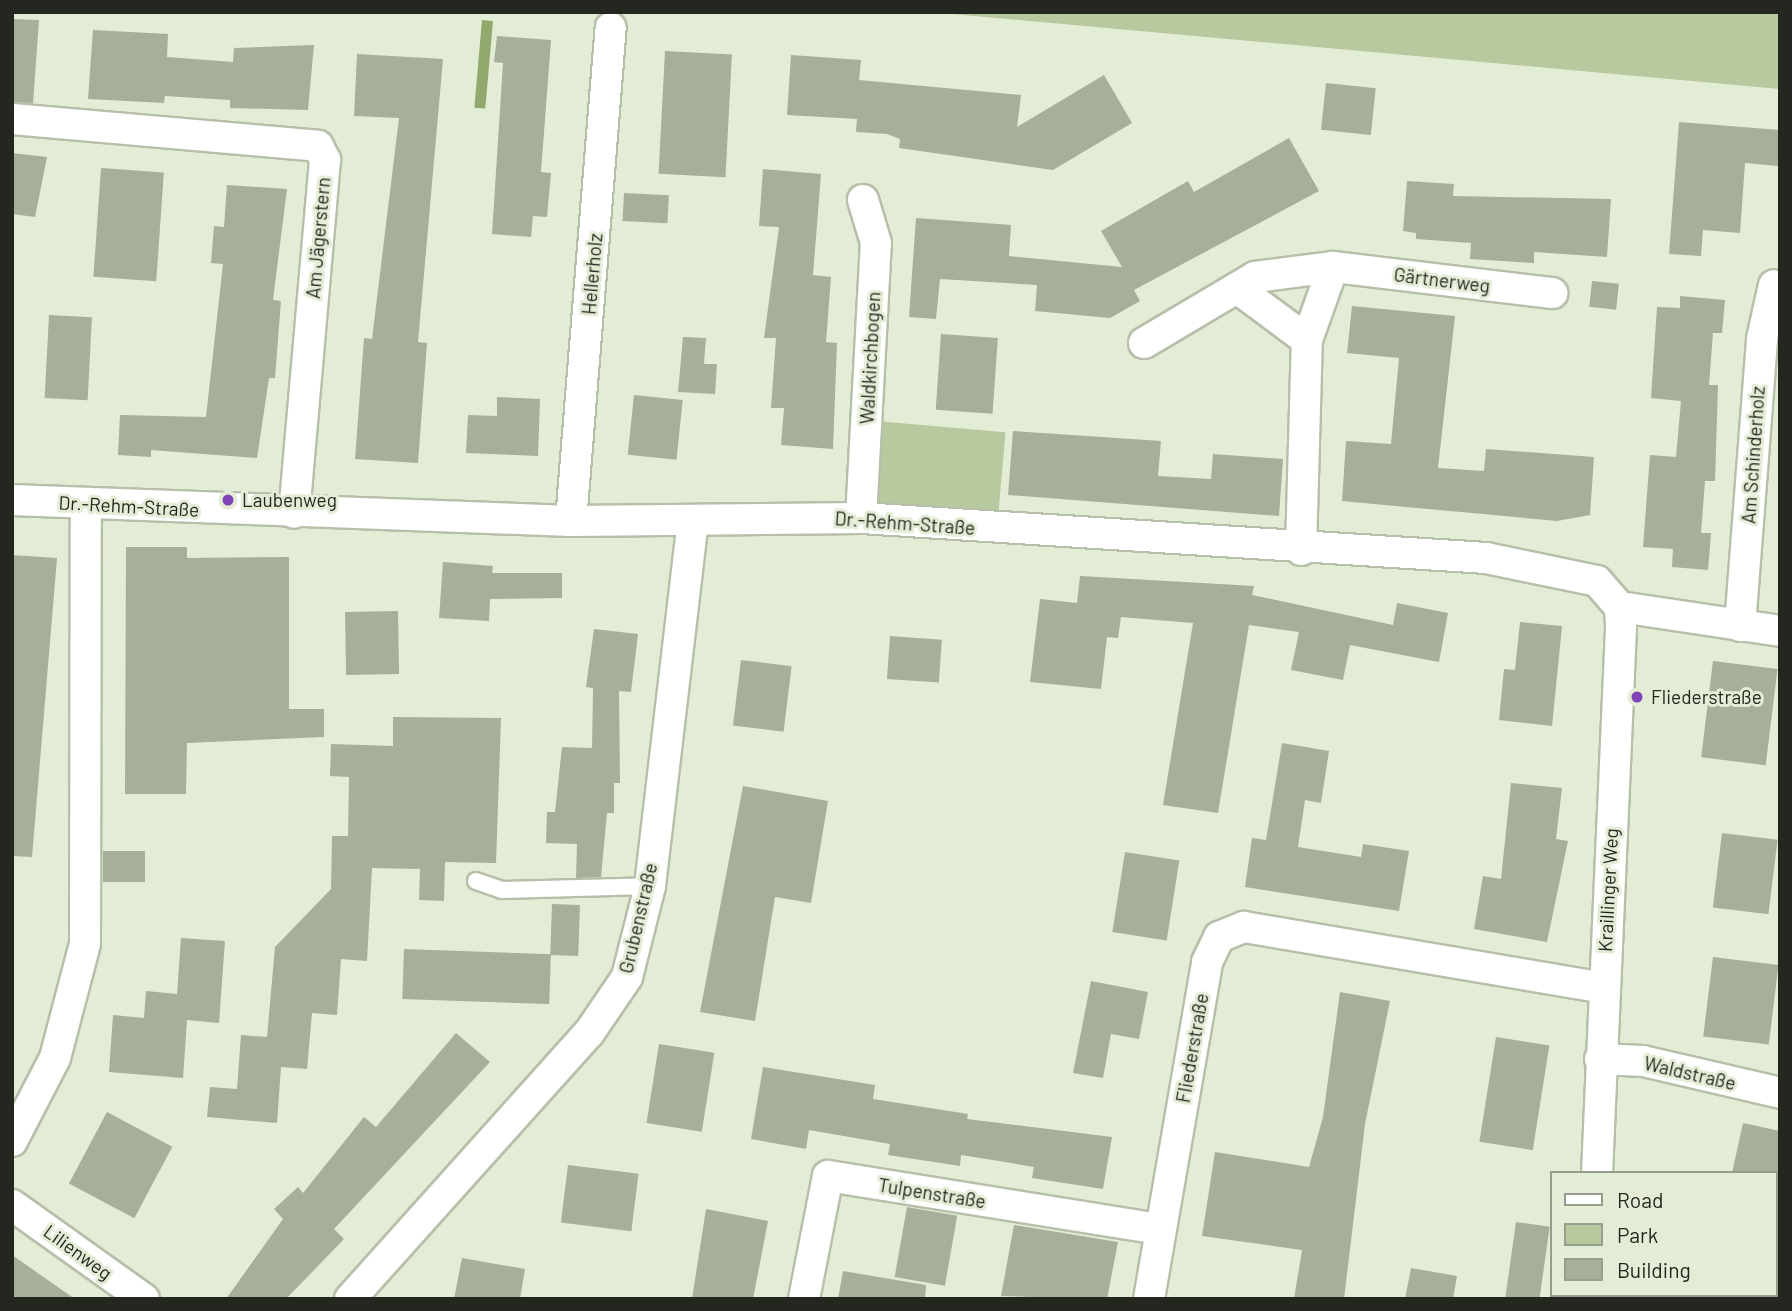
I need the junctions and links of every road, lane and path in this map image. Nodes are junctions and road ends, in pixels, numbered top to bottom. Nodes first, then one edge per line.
1 (611, 28) dead end
2 (12, 119) edge
3 (863, 200) dead end
4 (1333, 268) junction
5 (1774, 285) dead end
6 (1237, 288) junction
7 (1552, 293) dead end
8 (1307, 340) junction
9 (1144, 343) dead end
10 (12, 500) edge
11 (86, 504) junction
12 (294, 513) junction
13 (861, 518) junction
14 (571, 521) junction
15 (693, 522) junction
16 (1301, 550) junction
17 (1619, 607) junction
18 (1740, 626) junction
19 (1780, 631) edge
20 (476, 881) dead end
21 (650, 886) junction
22 (1603, 988) junction
23 (1600, 1059) junction
24 (1780, 1093) edge
25 (12, 1141) edge
26 (1597, 1171) edge
27 (12, 1205) edge
28 (1160, 1229) junction
29 (144, 1299) edge
30 (350, 1299) edge
31 (804, 1299) edge
32 (1149, 1299) edge

1 - 14 street, Hellerholz
2 - 12 street, Am Jägerstern
3 - 13 street, Waldkirchbogen
4 - 6 street, Gärtnerweg
4 - 7 street, Gärtnerweg
4 - 8 street
5 - 18 street, Am Schinderholz
6 - 8 street
6 - 9 street, Gärtnerweg
8 - 16 street
10 - 11 street, Dr.-Rehm-Straße
11 - 12 street, Dr.-Rehm-Straße
11 - 25 street
12 - 14 street, Dr.-Rehm-Straße
13 - 15 street, Dr.-Rehm-Straße
13 - 16 street, Dr.-Rehm-Straße
14 - 15 street, Dr.-Rehm-Straße
15 - 21 street, Grubenstraße
16 - 17 street, Dr.-Rehm-Straße
17 - 18 street
17 - 22 street, Kraillinger Weg
18 - 19 street
20 - 21 lane
21 - 30 street, Grubenstraße
22 - 23 street, Kraillinger Weg
22 - 28 street, Fliederstraße
23 - 24 street, Waldstraße
23 - 26 street, Kraillinger Weg
27 - 29 street, Lilienweg
28 - 31 street, Tulpenstraße
28 - 32 street, Fliederstraße

